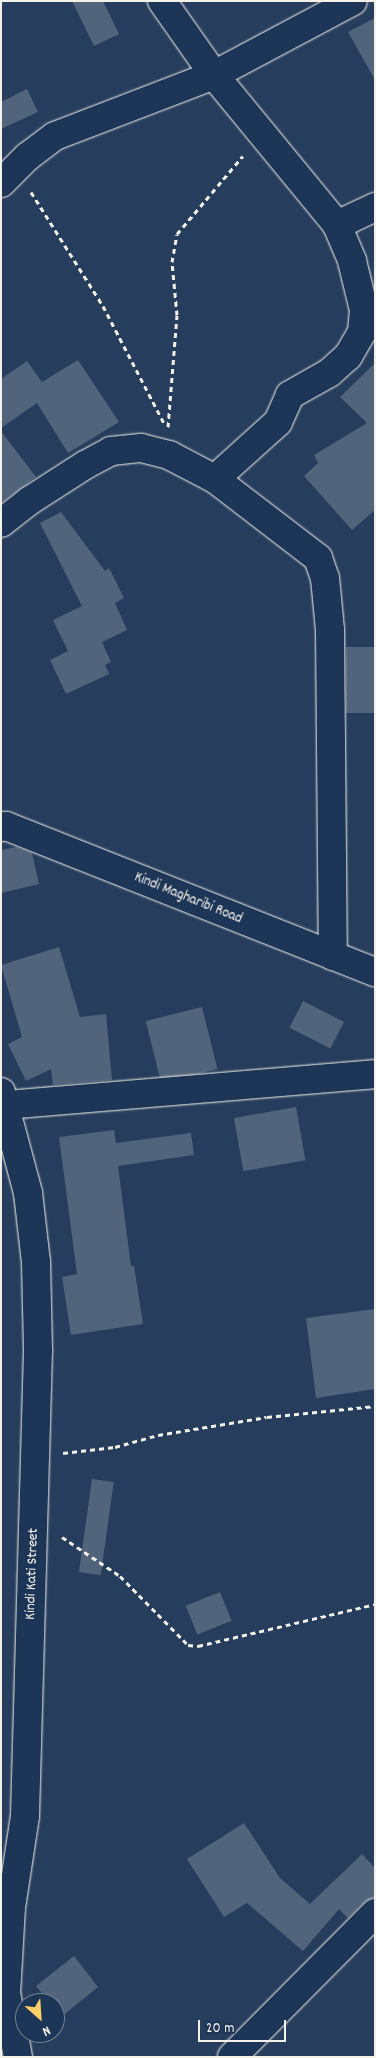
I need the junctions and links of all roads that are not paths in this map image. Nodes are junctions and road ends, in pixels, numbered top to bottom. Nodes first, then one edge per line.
1 (162, 1) edge
2 (353, 1) edge
3 (214, 75) junction
4 (9, 176) edge
5 (375, 207) edge
6 (338, 225) junction
7 (215, 480) junction
8 (1, 523) edge
9 (1, 827) edge
10 (333, 956) junction
11 (375, 972) edge
12 (375, 1074) edge
13 (5, 1109) edge
14 (375, 1913) edge
15 (18, 2057) edge
16 (232, 2057) edge

1 - 3 street
2 - 3 street
3 - 4 street
3 - 6 street
5 - 6 street
6 - 7 street
7 - 8 street
7 - 10 street
9 - 10 street, Kindi Magharibi Road
10 - 11 street, Kindi Magharibi Road
12 - 13 street
13 - 15 street, Kindi Kati Street
14 - 16 street

